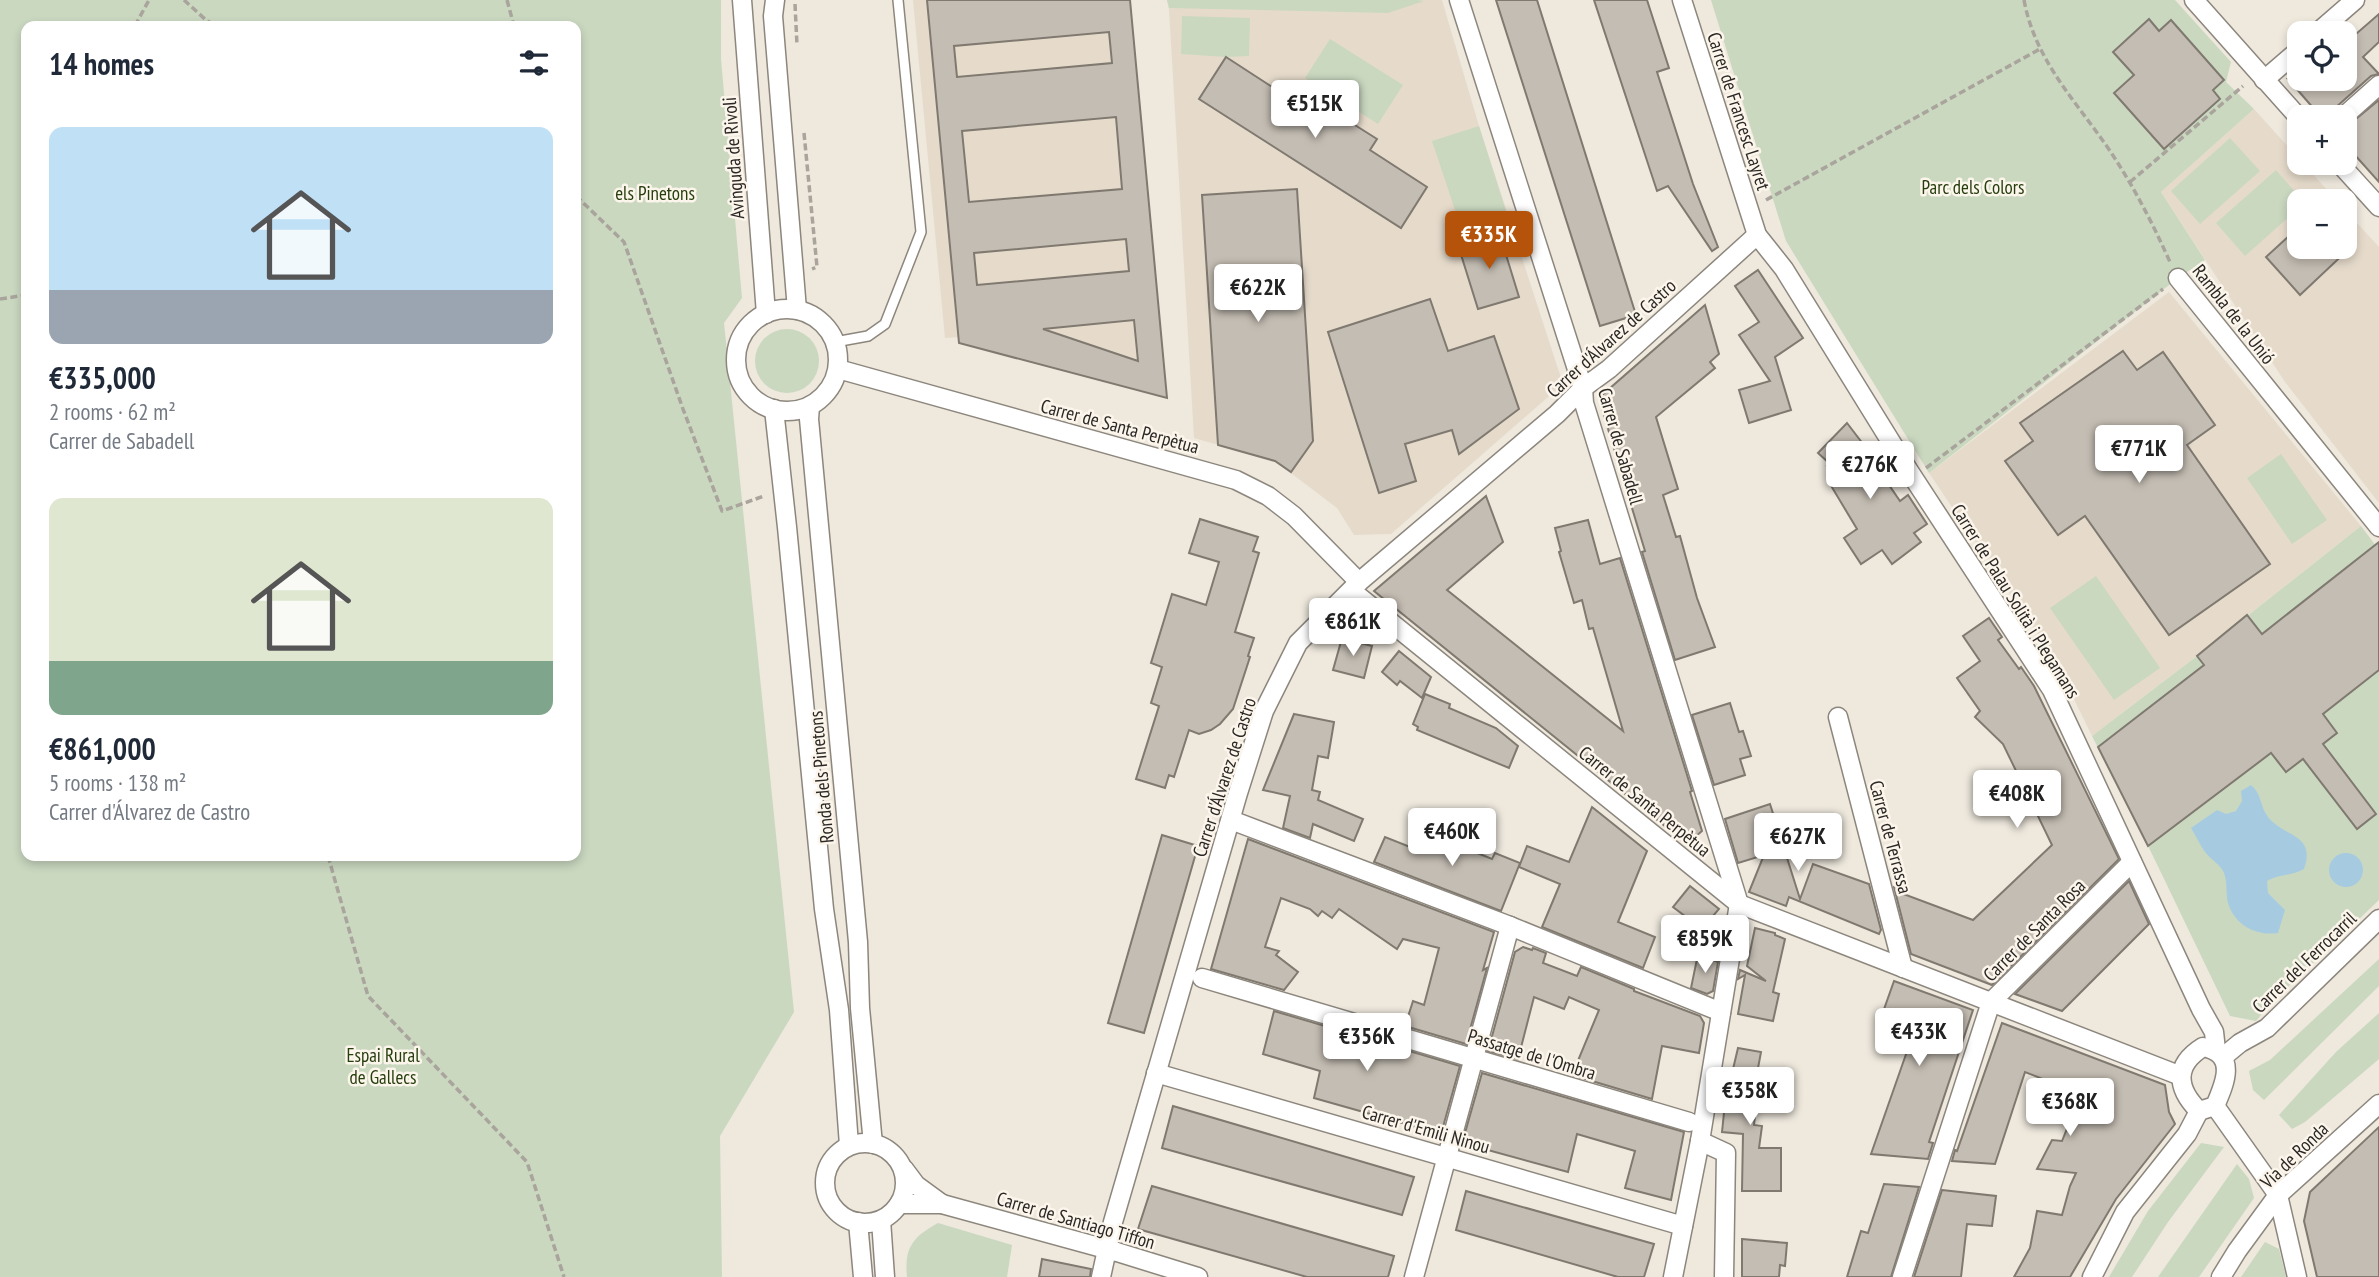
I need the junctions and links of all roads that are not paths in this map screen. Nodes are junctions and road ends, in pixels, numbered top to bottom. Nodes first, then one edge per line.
1 (742, 0) edge
2 (775, 0) edge
3 (898, 0) edge
4 (1459, 0) edge
5 (1682, 0) edge
6 (2193, 0) edge
7 (2355, 0) edge
8 (2331, 21) edge
9 (2287, 60) edge
10 (2264, 80) junction
11 (2379, 85) edge
12 (2287, 105) edge
13 (2356, 105) edge
14 (2350, 175) edge
15 (2379, 207) edge
16 (1757, 235) junction
17 (2178, 278) road end
18 (797, 310) junction
19 (766, 313) junction
20 (835, 342) junction
21 (838, 369) junction
22 (1583, 388) junction
23 (810, 406) junction
24 (774, 410) junction
25 (2379, 527) edge
26 (1355, 586) junction
27 (1838, 717) dead end
28 (1231, 820) junction
29 (2132, 862) junction
30 (1739, 904) junction
31 (2379, 919) edge
32 (1510, 926) junction
33 (1903, 968) junction
34 (1202, 978) dead end
35 (1991, 1002) junction
36 (1721, 1012) junction
37 (2219, 1053) junction
38 (1474, 1059) junction
39 (1156, 1073) junction
40 (2181, 1076) junction
41 (2379, 1104) edge
42 (2207, 1109) junction
43 (1689, 1122) dead end
44 (1700, 1141) junction
45 (873, 1144) junction
46 (849, 1146) junction
47 (1446, 1157) junction
48 (901, 1164) junction
49 (2278, 1195) junction
50 (942, 1204) junction
51 (899, 1205) junction
52 (881, 1220) junction
53 (858, 1222) junction
54 (1683, 1226) junction
55 (1107, 1249) junction
56 (863, 1277) edge
57 (885, 1277) edge
58 (1101, 1277) edge
59 (1198, 1277) edge
60 (1414, 1277) edge
61 (1673, 1277) edge
62 (1724, 1277) edge
63 (1902, 1277) edge
64 (2092, 1277) edge
65 (2221, 1277) edge
66 (2297, 1277) edge

1 - 19 street, Avinguda de Rivoli
2 - 18 street
3 - 20 lane
4 - 22 street, Carrer de Sabadell
5 - 16 street, Carrer de Francesc Layret
6 - 10 street
7 - 8 street
9 - 10 street
10 - 12 street
11 - 13 street
14 - 15 street
16 - 22 street, Carrer d'Álvarez de Castro
16 - 29 street, Carrer de Palau Solità i Plegamans
17 - 25 street, Rambla de la Unió
18 - 19 street
18 - 20 street
19 - 24 street
20 - 21 street
21 - 23 street
21 - 26 street, Carrer de Santa Perpètua
22 - 26 street, Carrer d'Álvarez de Castro
22 - 30 street, Carrer de Sabadell
23 - 24 street
23 - 45 street, Ronda dels Pinetons
24 - 46 street, Ronda dels Pinetons
26 - 28 street, Carrer d'Álvarez de Castro
26 - 30 street, Carrer de Santa Perpètua
27 - 33 street, Carrer de Terrassa
28 - 32 street
28 - 39 street, Carrer d'Álvarez de Castro
29 - 35 street, Carrer de Santa Rosa
29 - 37 street, Carrer de Palau Solità i Plegamans
30 - 33 street, Carrer de Santa Perpètua
30 - 36 street
31 - 37 street, Carrer del Ferrocarril
32 - 36 street
32 - 38 street
33 - 35 street, Carrer de Santa Perpètua
34 - 38 street, Passatge de l'Ombra
35 - 40 street, Carrer de Santa Perpètua
35 - 63 street, Carrer de Santa Rosa
36 - 44 street
37 - 40 street
37 - 42 street
38 - 43 street, Passatge de l'Ombra
38 - 47 street
39 - 47 street, Carrer d'Emili Ninou
39 - 55 street, Carrer d'Álvarez de Castro
40 - 42 street
41 - 49 street, Via de Ronda
42 - 49 street
42 - 64 street
44 - 54 street
44 - 62 street
45 - 46 street
45 - 48 street
46 - 53 street
47 - 54 street, Carrer d'Emili Ninou
47 - 60 street
48 - 50 street, Carrer de Santiago Tiffon
48 - 51 street
49 - 65 street, Via de Ronda
49 - 66 street
50 - 51 street, Carrer de Santiago Tiffon
50 - 55 street, Carrer de Santiago Tiffon
51 - 52 street
52 - 53 street
52 - 57 street
53 - 56 street
54 - 61 street
55 - 58 street, Carrer d'Álvarez de Castro
55 - 59 street, Carrer de Santiago Tiffon

